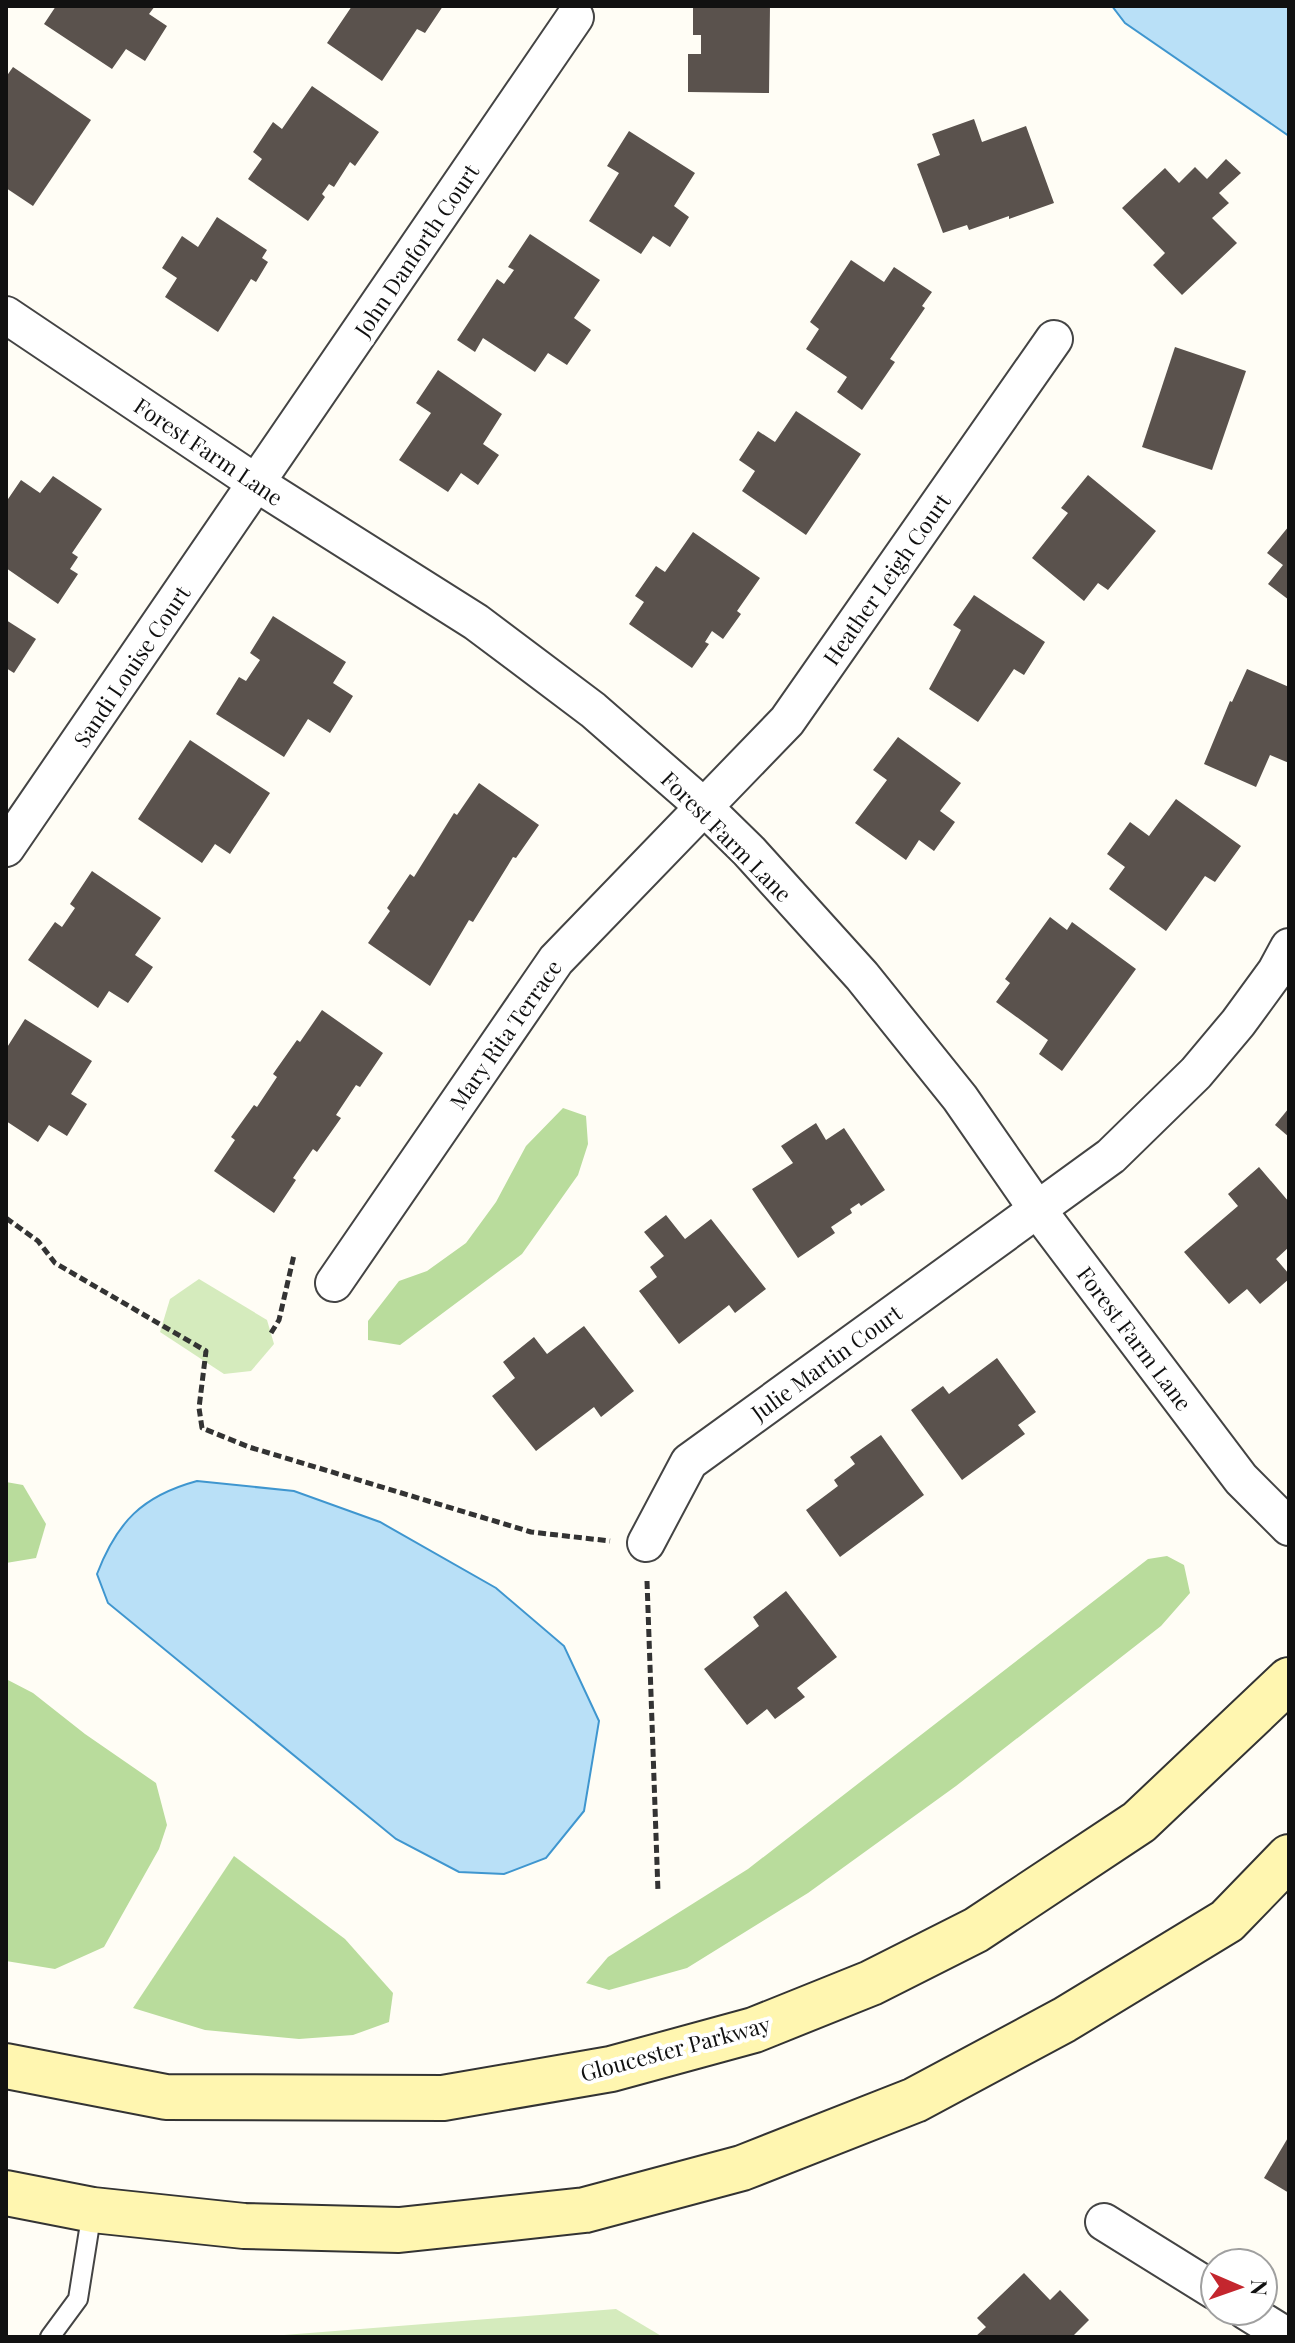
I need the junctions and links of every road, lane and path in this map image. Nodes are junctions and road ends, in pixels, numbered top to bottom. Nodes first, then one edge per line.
1 (575, 17) dead end
2 (6, 315) edge
3 (1054, 339) dead end
4 (256, 483) junction
5 (703, 806) junction
6 (6, 848) edge
7 (1289, 947) edge
8 (1037, 1209) junction
9 (6, 1218) edge
10 (294, 1255) dead end
11 (334, 1283) dead end
12 (271, 1333) dead end
13 (1289, 1527) edge
14 (646, 1543) junction
15 (1289, 1680) edge
16 (1289, 1857) edge
17 (658, 1892) dead end
18 (6, 2066) edge
19 (6, 2193) edge
20 (93, 2210) junction
21 (1104, 2222) dead end
22 (1199, 2281) edge
23 (50, 2337) edge

1 - 4 street, John Danforth Court
2 - 4 street, Forest Farm Lane
3 - 5 street, Heather Leigh Court
4 - 5 street, Forest Farm Lane
4 - 6 street, Sandi Louise Court
5 - 8 street, Forest Farm Lane
5 - 11 street, Mary Rita Terrace
7 - 8 street, Julie Martin Court
8 - 13 street, Forest Farm Lane
8 - 14 street, Julie Martin Court
9 - 14 path
10 - 12 path
14 - 17 path
15 - 18 main road, Gloucester Parkway
16 - 20 main road
19 - 20 main road
20 - 23 lane
21 - 22 street

